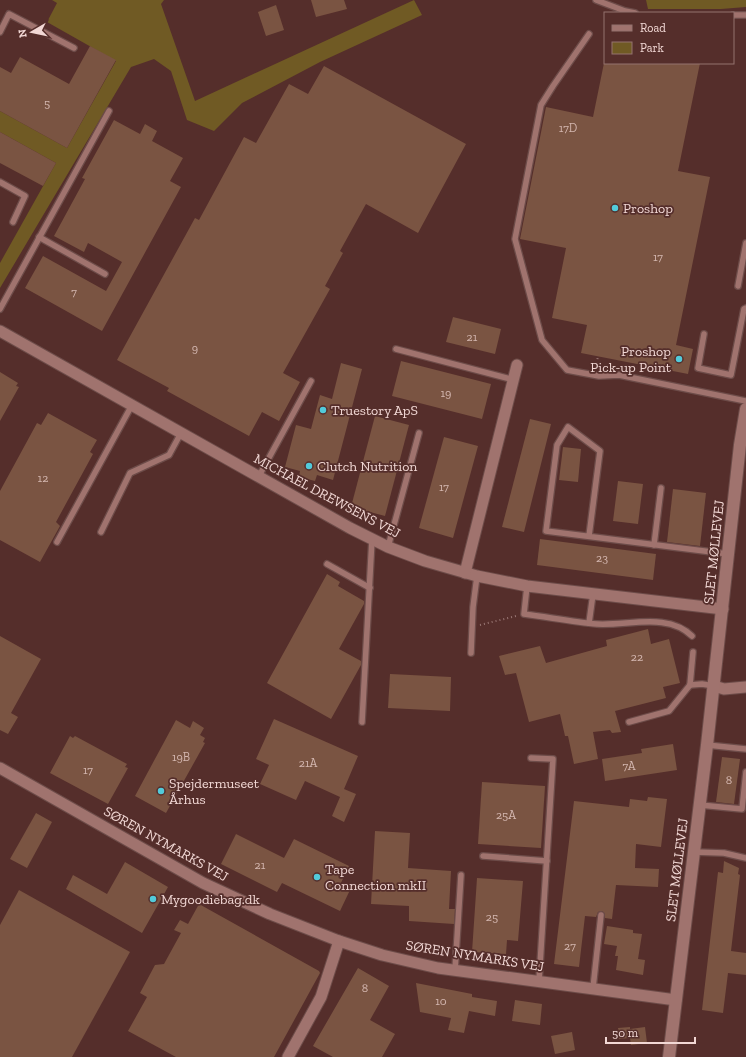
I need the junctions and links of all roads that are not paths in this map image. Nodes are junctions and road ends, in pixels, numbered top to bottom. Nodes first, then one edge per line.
1 (596, 0) edge
2 (630, 12) edge
3 (734, 15) edge
4 (746, 15) edge
5 (0, 32) edge
6 (589, 34) dead end
7 (74, 48) dead end
8 (109, 111) dead end
9 (0, 182) edge
10 (13, 222) dead end
11 (39, 237) junction
12 (746, 243) edge
13 (105, 274) dead end
14 (738, 286) dead end
15 (0, 308) edge
16 (746, 308) edge
17 (0, 331) edge
18 (704, 334) dead end
19 (396, 349) dead end
20 (517, 365) dead end
21 (514, 380) junction
22 (311, 381) dead end
23 (746, 401) edge
24 (132, 405) junction
25 (746, 409) edge
26 (419, 432) dead end
27 (181, 433) junction
28 (743, 444) edge
29 (259, 476) junction
30 (661, 488) dead end
31 (102, 532) dead end
32 (589, 536) junction
33 (372, 539) junction
34 (57, 542) dead end
35 (654, 545) junction
36 (388, 547) junction
37 (728, 554) junction
38 (327, 564) dead end
39 (465, 573) junction
40 (477, 576) junction
41 (527, 586) junction
42 (370, 588) junction
43 (593, 594) junction
44 (723, 609) junction
45 (589, 623) junction
46 (692, 636) dead end
47 (693, 652) dead end
48 (471, 653) dead end
49 (690, 686) junction
50 (714, 686) junction
51 (746, 687) edge
52 (362, 722) dead end
53 (629, 722) dead end
54 (707, 745) junction
55 (746, 749) edge
56 (531, 758) dead end
57 (0, 768) edge
58 (746, 772) edge
59 (700, 805) junction
60 (694, 852) junction
61 (483, 856) dead end
62 (746, 858) edge
63 (547, 860) junction
64 (461, 875) dead end
65 (601, 915) dead end
66 (339, 941) junction
67 (455, 970) junction
68 (539, 981) junction
69 (592, 988) junction
70 (676, 1000) junction
71 (288, 1057) edge
72 (669, 1057) edge

1 - 2 lane
3 - 4 lane
5 - 7 lane
6 - 23 lane
8 - 11 lane
9 - 10 lane
11 - 13 lane
11 - 15 lane
12 - 14 lane
16 - 18 lane
17 - 24 street, MICHAEL DREWSENS VEJ
19 - 21 lane
20 - 21 street
21 - 39 street
22 - 29 lane
24 - 27 street, MICHAEL DREWSENS VEJ
24 - 34 lane
25 - 28 street, SLET MØLLEVEJ
26 - 36 lane
27 - 29 street, MICHAEL DREWSENS VEJ
27 - 31 lane
28 - 37 street, SLET MØLLEVEJ
29 - 33 street, MICHAEL DREWSENS VEJ
30 - 35 lane
32 - 32 lane
32 - 35 lane
33 - 36 street, MICHAEL DREWSENS VEJ
33 - 42 lane
35 - 37 lane
36 - 39 street, MICHAEL DREWSENS VEJ
37 - 44 street, SLET MØLLEVEJ
38 - 42 lane
39 - 40 street, MICHAEL DREWSENS VEJ
40 - 41 street, MICHAEL DREWSENS VEJ
40 - 48 lane
41 - 43 street, MICHAEL DREWSENS VEJ
41 - 45 lane
42 - 52 lane
43 - 44 street, MICHAEL DREWSENS VEJ
43 - 45 lane
44 - 50 street, SLET MØLLEVEJ
45 - 46 lane
47 - 49 lane
49 - 50 lane
49 - 53 lane
50 - 51 street
50 - 54 street, SLET MØLLEVEJ
54 - 55 lane
54 - 59 street, SLET MØLLEVEJ
56 - 63 lane
57 - 66 street, SØREN NYMARKS VEJ
58 - 59 lane
59 - 60 street, SLET MØLLEVEJ
60 - 62 lane
60 - 70 street, SLET MØLLEVEJ
61 - 63 lane
63 - 68 lane
64 - 67 lane
65 - 69 lane
66 - 67 street, SØREN NYMARKS VEJ
66 - 71 street
67 - 68 street, SØREN NYMARKS VEJ
68 - 69 street, SØREN NYMARKS VEJ
69 - 70 street, SØREN NYMARKS VEJ
70 - 72 street, SLET MØLLEVEJ

